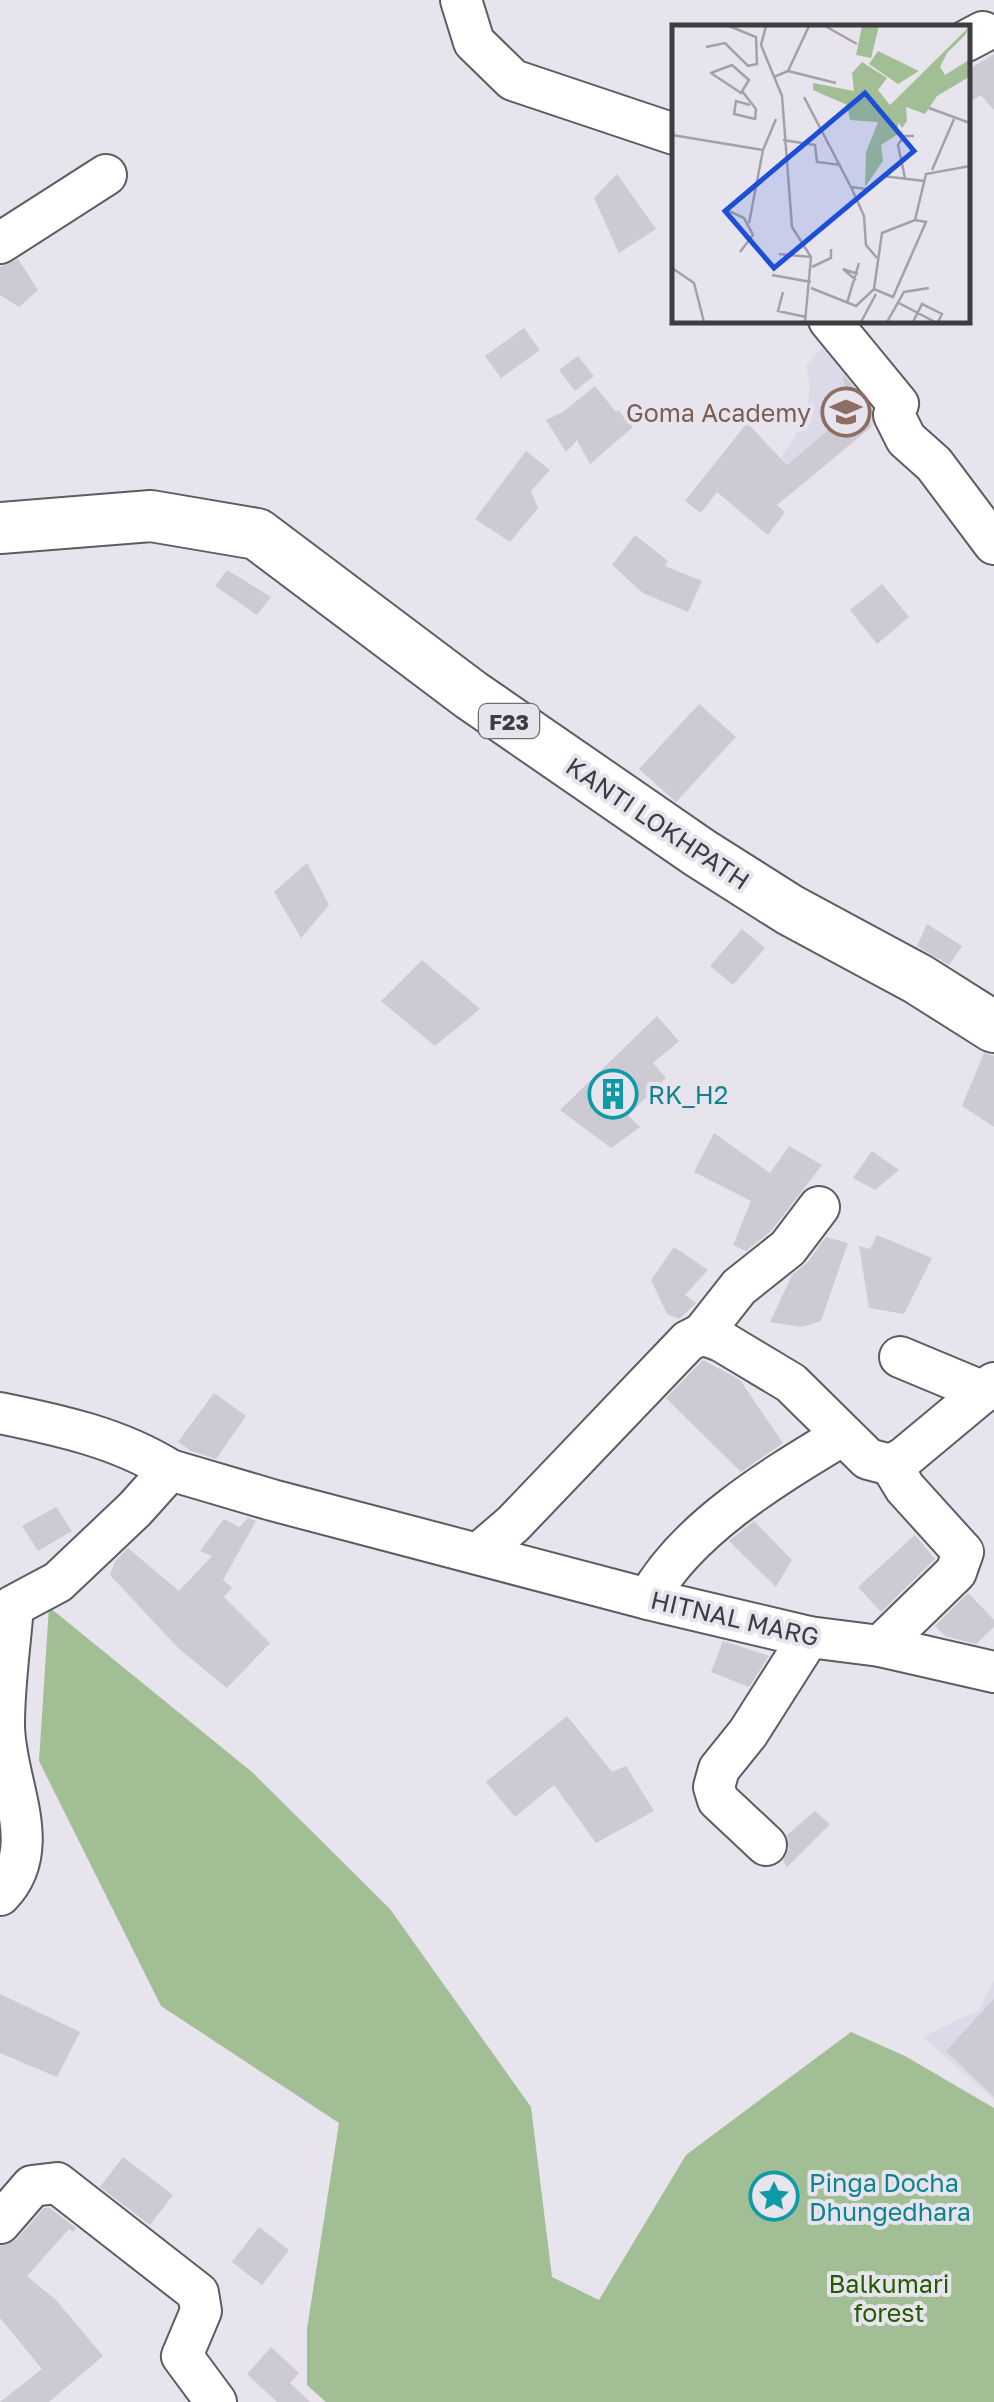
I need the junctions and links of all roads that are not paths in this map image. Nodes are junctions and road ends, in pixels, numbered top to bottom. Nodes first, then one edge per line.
1 (461, 0) edge
2 (672, 135) edge
3 (106, 175) dead end
4 (0, 244) edge
5 (831, 322) edge
6 (0, 528) edge
7 (994, 544) edge
8 (994, 1027) edge
9 (819, 1207) dead end
10 (702, 1334) junction
11 (900, 1357) dead end
12 (989, 1387) edge
13 (0, 1413) edge
14 (843, 1434) junction
15 (891, 1464) junction
16 (170, 1470) junction
17 (478, 1554) junction
18 (648, 1599) junction
19 (810, 1636) junction
20 (880, 1646) junction
21 (994, 1672) edge
22 (766, 1845) dead end
23 (0, 1895) edge
24 (0, 2223) edge
25 (216, 2402) edge

1 - 2 street
3 - 4 street
5 - 7 street
6 - 8 main road, KANTI LOKHPATH / F23
9 - 10 street
10 - 14 street
10 - 17 street
11 - 12 street
12 - 15 street
13 - 16 street, HITNAL MARG
14 - 15 street
14 - 18 street
15 - 20 street
16 - 17 street, HITNAL MARG
16 - 23 street
17 - 18 street, HITNAL MARG
18 - 19 street, HITNAL MARG
19 - 20 street, HITNAL MARG
19 - 22 street
20 - 21 street, HITNAL MARG
24 - 25 street

